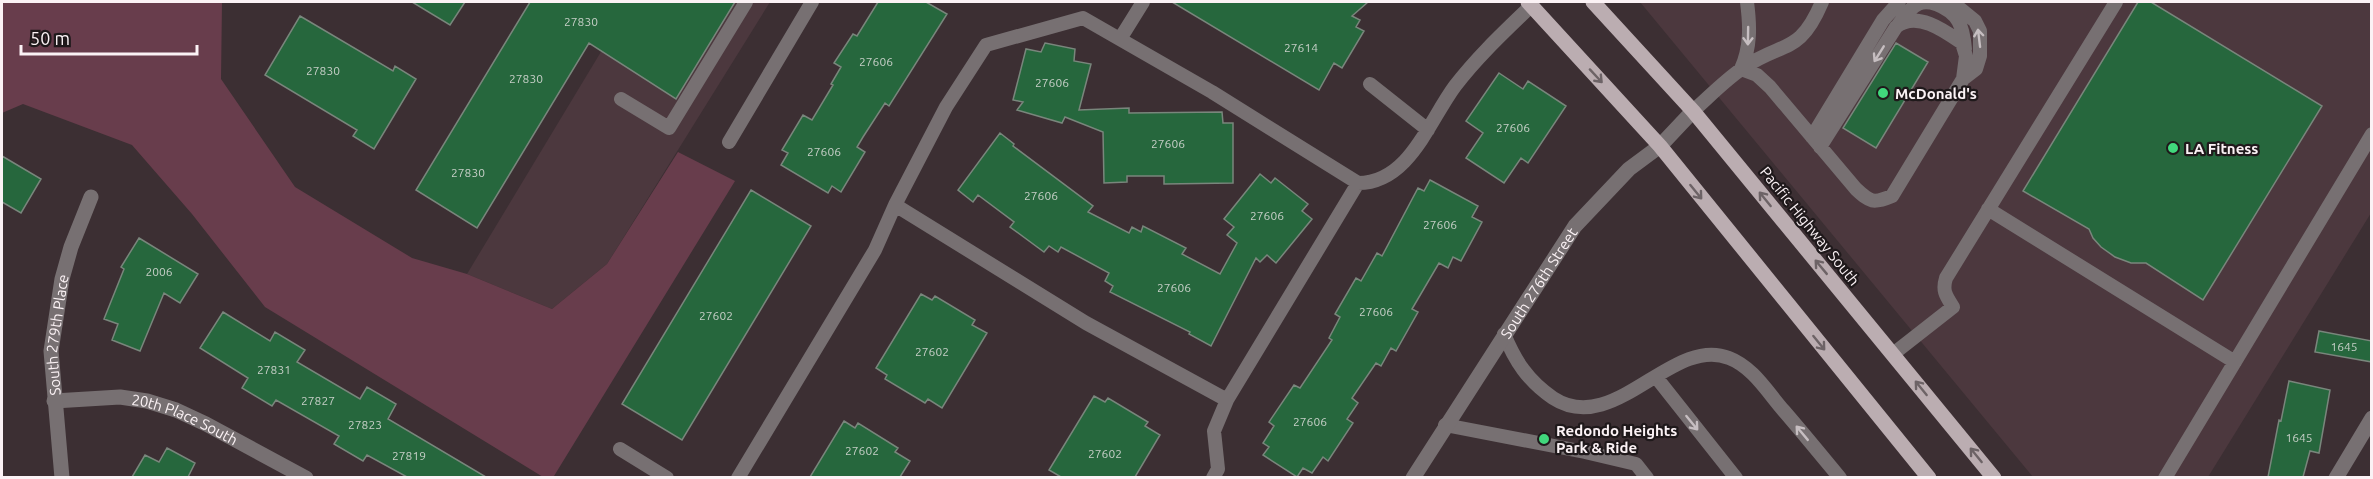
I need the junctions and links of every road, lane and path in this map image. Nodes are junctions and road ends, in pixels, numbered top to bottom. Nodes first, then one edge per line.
1 (746, 2) edge
2 (812, 2) edge
3 (1143, 2) edge
4 (1593, 2) edge
5 (1747, 2) edge
6 (1822, 2) edge
7 (1899, 2) edge
8 (1952, 2) edge
9 (2116, 2) edge
10 (1530, 3) edge
11 (1896, 27) junction
12 (1120, 39) junction
13 (1965, 51) junction
14 (1742, 69) junction
15 (1964, 79) junction
16 (1370, 84) dead end
17 (621, 99) dead end
18 (1693, 111) junction
19 (1428, 130) junction
20 (2372, 134) edge
21 (729, 142) dead end
22 (1816, 142) junction
23 (1660, 146) junction
24 (1358, 183) junction
25 (91, 197) dead end
26 (895, 205) junction
27 (1988, 209) junction
28 (1504, 334) junction
29 (1893, 354) junction
30 (2235, 362) junction
31 (1656, 377) junction
32 (1227, 400) junction
33 (54, 401) junction
34 (2372, 418) edge
35 (1445, 425) junction
36 (620, 449) dead end
37 (62, 477) edge
38 (306, 477) edge
39 (667, 477) edge
40 (738, 477) edge
41 (1213, 477) edge
42 (1413, 477) edge
43 (1647, 477) edge
44 (1736, 477) edge
45 (1840, 477) edge
46 (1929, 477) edge
47 (1994, 477) edge
48 (2166, 477) edge
49 (2336, 477) edge

1 - 17 lane
2 - 21 lane
3 - 12 lane
4 - 18 main road, Pacific Highway South
5 -> 14 lane
6 - 14 lane
7 - 22 lane
15 -> 8 lane
9 - 27 lane
10 - 19 lane
10 -> 23 main road
11 - 13 lane
11 - 13 lane
11 -> 22 lane
12 - 24 lane
12 - 26 lane
13 - 15 lane
14 - 18 lane
14 - 22 lane
15 - 22 lane
16 - 19 lane
18 - 23 street, South 276th Street
29 -> 18 main road, Pacific Highway South
19 - 24 lane
20 - 30 lane
23 - 28 street, South 276th Street
23 -> 46 main road
24 - 32 lane
25 - 33 street, South 279th Place
26 - 32 lane
26 - 40 lane
27 - 29 lane
27 - 30 lane
28 - 31 lane
28 - 35 street, South 276th Street
47 -> 29 main road, Pacific Highway South
30 - 48 lane
31 -> 44 lane
45 -> 31 lane
32 - 41 lane
33 - 37 street, South 279th Place
33 - 38 street, 20th Place South
34 - 49 street
35 - 42 street, South 276th Street
35 - 43 lane
36 - 39 lane

